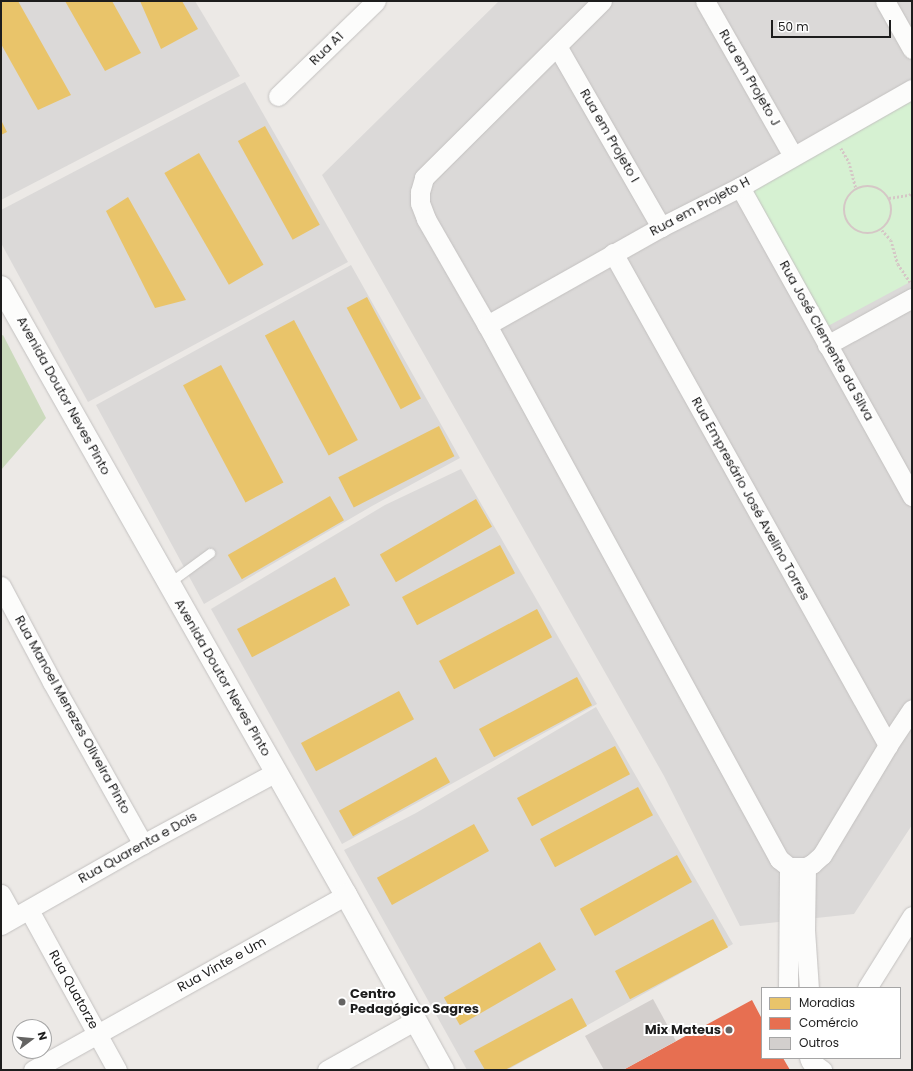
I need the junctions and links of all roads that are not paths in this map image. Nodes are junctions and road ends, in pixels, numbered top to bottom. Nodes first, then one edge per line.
1 (376, 1) edge
2 (602, 1) edge
3 (705, 1) edge
4 (885, 1) edge
5 (557, 46) junction
6 (912, 49) edge
7 (912, 89) edge
8 (278, 96) dead end
9 (793, 156) junction
10 (740, 187) junction
11 (661, 227) junction
12 (613, 253) junction
13 (1, 287) edge
14 (912, 298) edge
15 (488, 325) junction
16 (827, 344) junction
17 (912, 496) edge
18 (210, 553) dead end
19 (168, 583) junction
20 (1, 586) edge
21 (912, 709) edge
22 (888, 744) junction
23 (276, 772) junction
24 (143, 844) junction
25 (797, 867) junction
26 (1, 894) edge
27 (346, 895) junction
28 (912, 916) edge
29 (15, 917) edge
30 (788, 987) edge
31 (809, 987) edge
32 (868, 987) edge
33 (416, 1020) junction
34 (98, 1035) junction
35 (33, 1070) edge
36 (117, 1070) edge
37 (327, 1070) edge
38 (443, 1070) edge

1 - 8 street, Rua A1
2 - 5 street
3 - 9 street, Rua em Projeto J
4 - 6 street
5 - 11 street, Rua em Projeto I
5 - 15 street
7 - 9 street, Rua em Projeto H
9 - 10 street, Rua em Projeto H
10 - 11 street, Rua em Projeto H
10 - 16 street, Rua José Clemente da Silva
11 - 12 street, Rua em Projeto H
12 - 15 street, Rua em Projeto H
12 - 22 street, Rua Empresário José Avelino Torres
13 - 19 street, Avenida Doutor Neves Pinto
14 - 16 street
15 - 25 street
16 - 17 street, Rua José Clemente da Silva
18 - 19 lane
19 - 23 street, Avenida Doutor Neves Pinto
20 - 24 street, Rua Manoel Menezes Oliveira Pinto
21 - 22 street
22 - 25 street
23 - 24 street, Rua Quarenta e Dois
23 - 27 street, Avenida Doutor Neves Pinto
24 - 29 street, Rua Quarenta e Dois
25 - 30 street
25 - 31 street
26 - 29 street, Rua Quatorze
27 - 33 street, Avenida Doutor Neves Pinto
27 - 34 street, Rua Vinte e Um
28 - 32 street
29 - 34 street, Rua Quatorze
33 - 37 street
33 - 38 street, Avenida Doutor Neves Pinto
34 - 35 street, Rua Vinte e Um
34 - 36 street, Rua Quatorze

